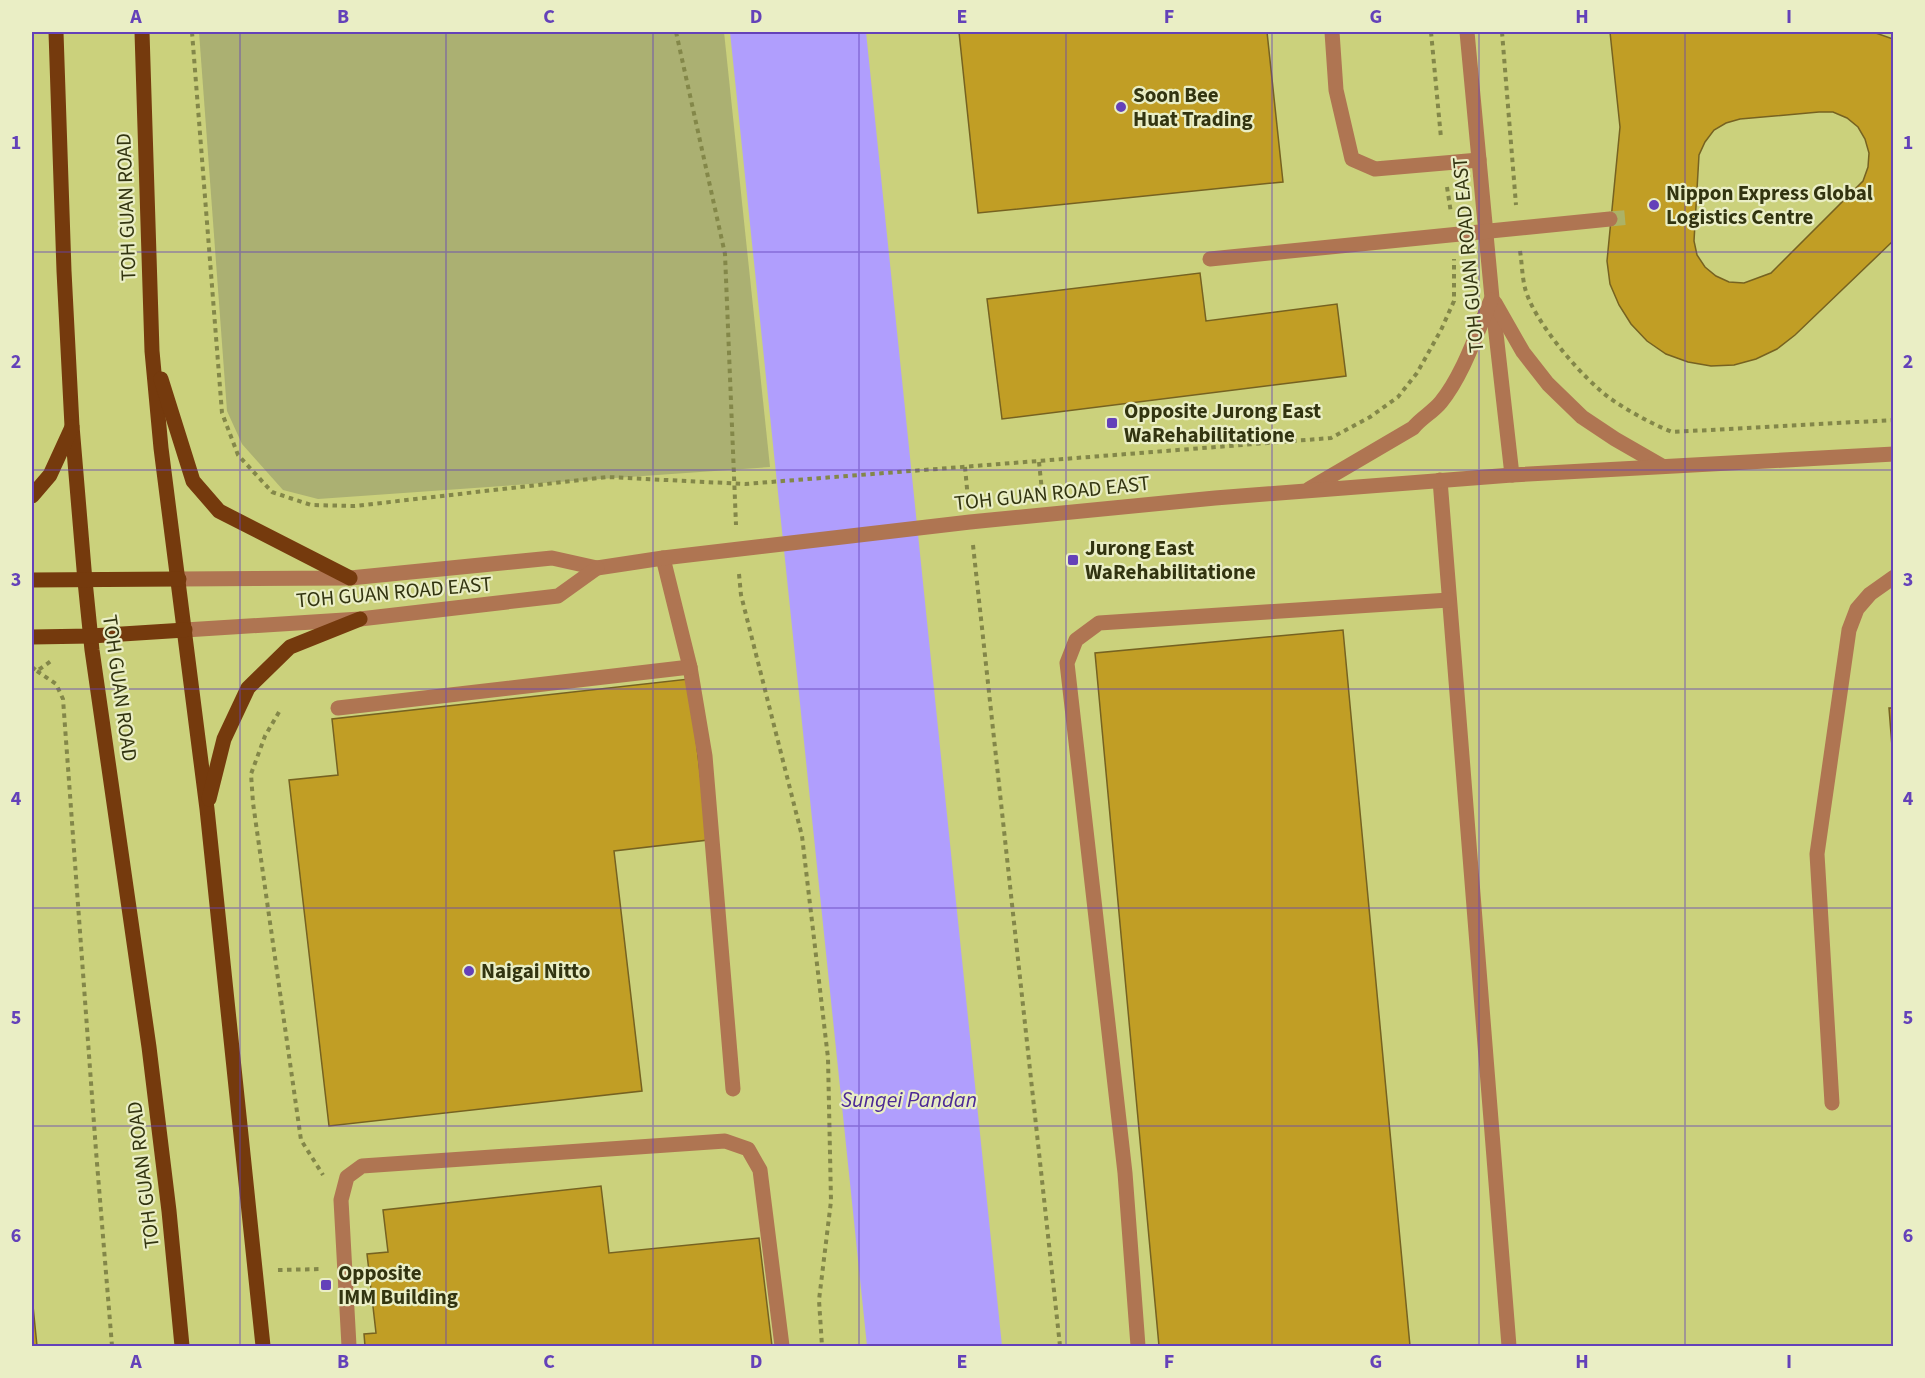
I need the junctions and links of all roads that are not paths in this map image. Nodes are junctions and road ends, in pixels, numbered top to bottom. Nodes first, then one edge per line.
1 (56, 32) edge
2 (142, 32) edge
3 (1332, 32) edge
4 (1467, 32) edge
5 (1479, 160) junction
6 (1611, 219) tunnel mouth
7 (1486, 232) junction
8 (1210, 259) dead end
9 (1492, 298) junction
10 (152, 351) junction
11 (72, 426) junction
12 (1893, 454) edge
13 (1662, 466) junction
14 (1512, 475) junction
15 (1440, 480) junction
16 (1304, 492) junction
17 (32, 496) edge
18 (663, 558) junction
19 (597, 568) junction
20 (1893, 577) edge
21 (350, 578) junction
22 (179, 579) junction
23 (32, 580) edge
24 (85, 581) junction
25 (1449, 600) junction
26 (360, 619) junction
27 (185, 630) junction
28 (32, 636) edge
29 (91, 636) junction
30 (690, 667) junction
31 (338, 708) dead end
32 (207, 808) junction
33 (733, 1089) dead end
34 (1832, 1103) dead end
35 (182, 1347) edge
36 (263, 1347) edge
37 (349, 1347) edge
38 (782, 1347) edge
39 (1138, 1347) edge
40 (1509, 1347) edge

1 - 11 main road, TOH GUAN ROAD
2 - 10 main road, TOH GUAN ROAD
3 - 5 street
4 - 5 street, TOH GUAN ROAD EAST
5 - 7 street, TOH GUAN ROAD EAST
6 - 7 street
7 - 8 street
7 - 9 street, TOH GUAN ROAD EAST
9 - 13 street
9 - 14 street, TOH GUAN ROAD EAST
9 - 16 street
10 - 21 main road
10 - 22 main road, TOH GUAN ROAD
11 - 17 main road
11 - 24 main road, TOH GUAN ROAD
12 - 13 street, TOH GUAN ROAD EAST
13 - 14 street, TOH GUAN ROAD EAST
14 - 15 street, TOH GUAN ROAD EAST
15 - 16 street, TOH GUAN ROAD EAST
15 - 25 street
16 - 18 street, TOH GUAN ROAD EAST
18 - 19 street, TOH GUAN ROAD EAST
18 - 30 street
19 - 21 street, TOH GUAN ROAD EAST
19 - 26 street, TOH GUAN ROAD EAST
20 - 34 street
21 - 22 street, TOH GUAN ROAD EAST
22 - 24 main road
22 - 27 main road, TOH GUAN ROAD
23 - 24 main road
24 - 29 main road, TOH GUAN ROAD
25 - 39 street
25 - 40 street
26 - 27 street, TOH GUAN ROAD EAST
26 - 32 main road
27 - 29 main road
27 - 32 main road, TOH GUAN ROAD
28 - 29 main road
29 - 35 main road, TOH GUAN ROAD
30 - 31 street
30 - 33 street
32 - 36 main road, TOH GUAN ROAD
37 - 38 street

